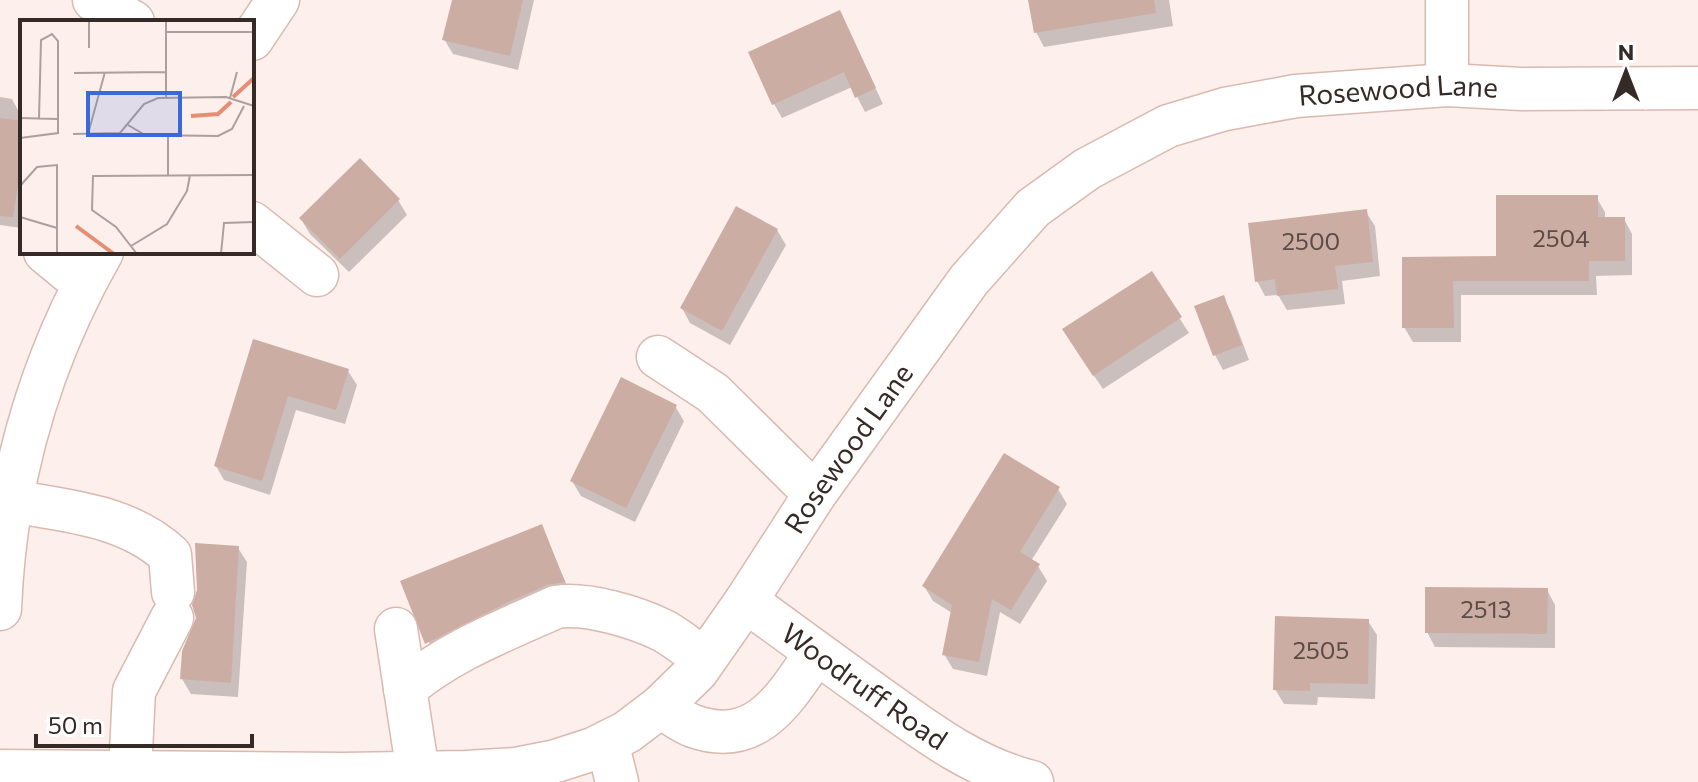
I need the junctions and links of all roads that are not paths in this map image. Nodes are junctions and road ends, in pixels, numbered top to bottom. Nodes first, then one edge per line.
1 (94, 0) edge
2 (278, 0) edge
3 (1447, 0) edge
4 (129, 20) edge
5 (254, 36) edge
6 (1447, 85) junction
7 (1698, 88) edge
8 (254, 225) edge
9 (51, 254) edge
10 (93, 268) edge
11 (317, 275) dead end
12 (658, 357) dead end
13 (8, 488) edge
14 (815, 494) junction
15 (746, 601) junction
16 (0, 609) edge
17 (396, 629) dead end
18 (816, 653) junction
19 (705, 659) junction
20 (405, 689) junction
21 (660, 707) junction
22 (607, 742) junction
23 (0, 771) edge
24 (130, 772) junction
25 (543, 773) edge
26 (423, 776) edge
27 (204, 777) edge
28 (617, 782) edge
29 (1032, 782) edge

1 - 4 street
2 - 5 street
3 - 6 street
6 - 7 street, Rosewood Lane
6 - 14 street, Rosewood Lane
8 - 11 street
9 - 10 street
10 - 13 street
12 - 14 street
13 - 16 street
13 - 24 street
14 - 15 street, Rosewood Lane
15 - 18 street, Woodruff Road
15 - 19 street, Rosewood Lane
17 - 20 street
18 - 21 street
18 - 29 street, Woodruff Road
19 - 20 street
19 - 21 street, Rosewood Lane
20 - 26 street
21 - 22 street, Rosewood Lane
22 - 25 street, Rosewood Lane
22 - 28 street
23 - 24 street, Rosewood Lane
24 - 27 street, Rosewood Lane
25 - 26 street, Rosewood Lane
26 - 27 street, Rosewood Lane

